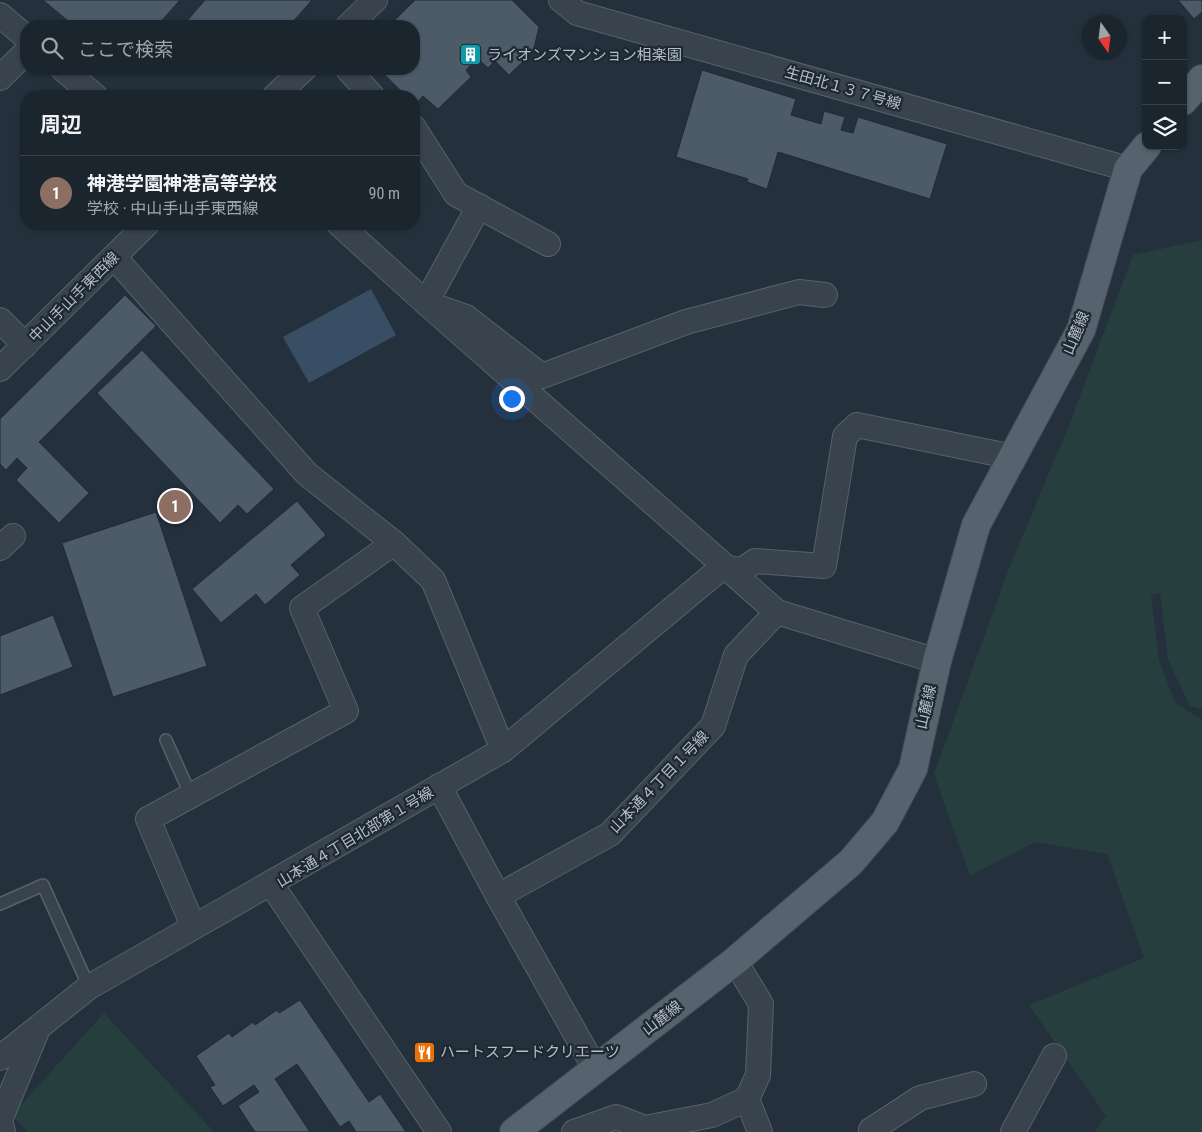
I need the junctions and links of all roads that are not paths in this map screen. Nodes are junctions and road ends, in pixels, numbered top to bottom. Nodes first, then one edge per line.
1 (375, 0) edge
2 (574, 4) edge
3 (0, 15) edge
4 (354, 20) edge
5 (20, 32) edge
6 (20, 58) edge
7 (70, 75) edge
8 (298, 75) edge
9 (353, 75) edge
10 (0, 78) edge
11 (1202, 78) edge
12 (87, 90) edge
13 (282, 90) edge
14 (367, 90) edge
15 (1187, 97) edge
16 (420, 137) edge
17 (1144, 150) edge
18 (1128, 168) junction
19 (479, 206) junction
20 (141, 230) edge
21 (346, 230) edge
22 (548, 244) dead end
23 (114, 257) junction
24 (825, 295) dead end
25 (426, 303) junction
26 (0, 320) edge
27 (25, 345) junction
28 (0, 369) edge
29 (1012, 457) junction
30 (394, 543) junction
31 (728, 568) junction
32 (777, 612) junction
33 (936, 661) junction
34 (166, 740) dead end
35 (503, 750) junction
36 (439, 786) junction
37 (191, 796) junction
38 (271, 884) junction
39 (498, 896) junction
40 (0, 904) edge
41 (193, 926) junction
42 (734, 961) junction
43 (89, 986) junction
44 (38, 1028) junction
45 (1054, 1056) dead end
46 (0, 1058) edge
47 (596, 1070) junction
48 (974, 1084) dead end
49 (747, 1099) junction
50 (684, 1125) edge
51 (870, 1131) edge
52 (3, 1132) edge
53 (438, 1132) edge
54 (514, 1132) edge
55 (574, 1132) edge
56 (760, 1132) edge
57 (1013, 1132) edge

1 - 4 street
2 - 18 street, 生田北１３７号線
3 - 5 street
6 - 10 street
7 - 12 street
8 - 13 street
9 - 14 street
11 - 15 main road
16 - 19 street
17 - 18 main road, 山麓線
18 - 29 main road, 山麓線
19 - 22 street
19 - 25 street
20 - 23 street, 中山手山手東西線
21 - 25 street
23 - 27 street, 中山手山手東西線
23 - 30 street
24 - 25 street
25 - 31 street
26 - 27 street
27 - 28 street, 中山手山手東西線
29 - 31 street
29 - 33 main road, 山麓線
30 - 35 street
30 - 37 street
31 - 32 street
31 - 35 street
32 - 33 street
32 - 39 street, 山本通４丁目１号線
33 - 42 main road, 山麓線
34 - 37 lane
35 - 36 street
36 - 38 street, 山本通４丁目北部第１号線
36 - 39 street, 山本通４丁目北部第１号線
37 - 41 street
38 - 41 street
38 - 53 street, 山本通４丁目北部第１号線
39 - 47 street, 山本通４丁目北部第１号線
40 - 43 lane
41 - 43 street
42 - 47 main road, 山麓線
42 - 49 street
43 - 44 street
44 - 46 street
44 - 52 street
45 - 57 street
47 - 54 main road, 山麓線
48 - 51 street
49 - 50 street
49 - 56 street
50 - 55 street

